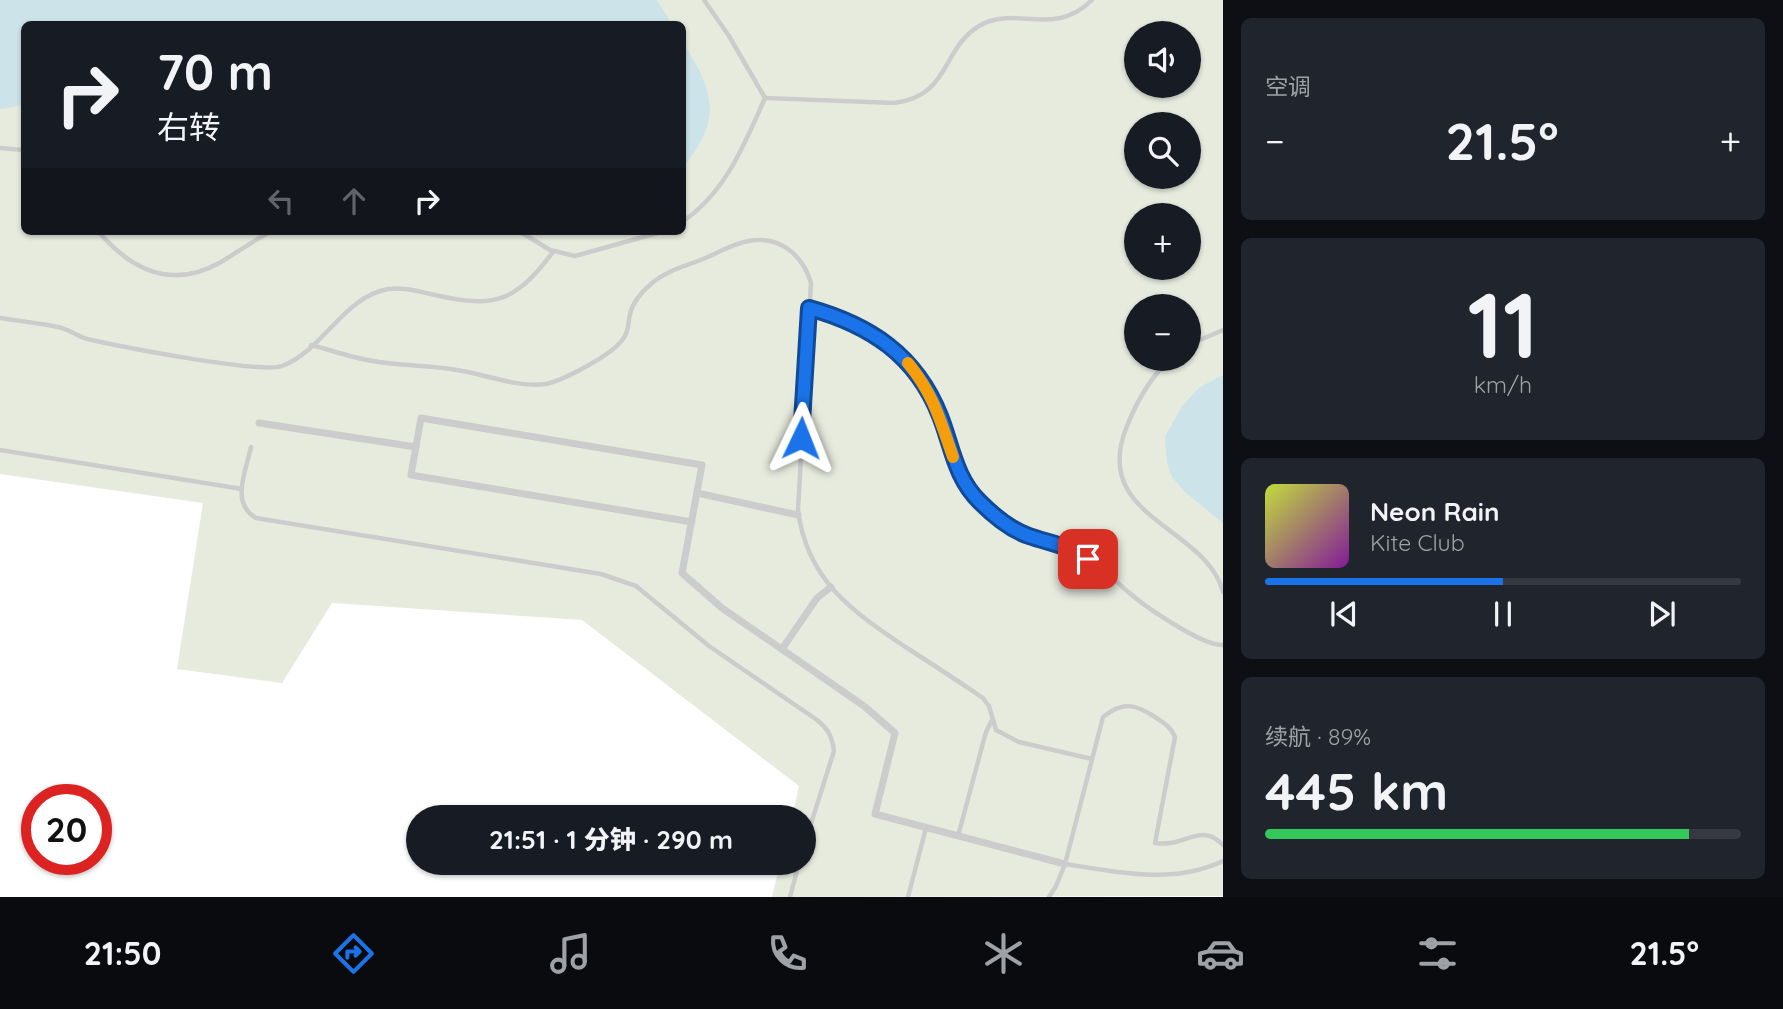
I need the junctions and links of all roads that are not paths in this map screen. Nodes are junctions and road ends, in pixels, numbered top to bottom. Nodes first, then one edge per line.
1 (704, 0) edge
2 (1091, 0) edge
3 (765, 98) junction
4 (0, 148) edge
5 (21, 150) edge
6 (686, 219) edge
7 (102, 235) edge
8 (265, 235) edge
9 (526, 235) edge
10 (651, 235) edge
11 (553, 251) junction
12 (809, 308) junction
13 (0, 318) edge
14 (1223, 330) edge
15 (1201, 339) edge
16 (311, 345) junction
17 (1159, 371) edge
18 (259, 423) dead end
19 (251, 446) dead end
20 (416, 447) junction
21 (0, 450) edge
22 (242, 489) junction
23 (697, 494) junction
24 (798, 515) junction
25 (692, 522) junction
26 (831, 587) junction
27 (1223, 592) edge
28 (1223, 645) edge
29 (782, 649) junction
30 (992, 720) junction
31 (1092, 759) junction
32 (816, 808) edge
33 (926, 827) junction
34 (958, 836) junction
35 (1223, 845) edge
36 (1223, 861) edge
37 (1065, 864) junction
38 (796, 875) edge
39 (790, 897) edge
40 (908, 897) edge
41 (1049, 897) edge

1 - 3 lane
2 - 3 lane
3 - 6 lane
4 - 5 lane
7 - 8 lane
9 - 11 lane
10 - 11 lane
11 - 16 lane
12 - 16 lane
12 - 24 lane
12 - 28 lane
13 - 16 lane
14 - 15 lane
17 - 27 lane
18 - 20 street
19 - 22 lane
20 - 23 street
20 - 25 street
21 - 22 lane
22 - 32 lane
23 - 24 street
23 - 25 street
24 - 26 lane
25 - 29 street
26 - 29 street
26 - 30 lane
29 - 33 street
30 - 31 lane
30 - 34 lane
31 - 35 lane
31 - 37 lane
33 - 34 street
33 - 40 lane
34 - 37 street
36 - 37 lane
37 - 41 lane
38 - 39 lane

